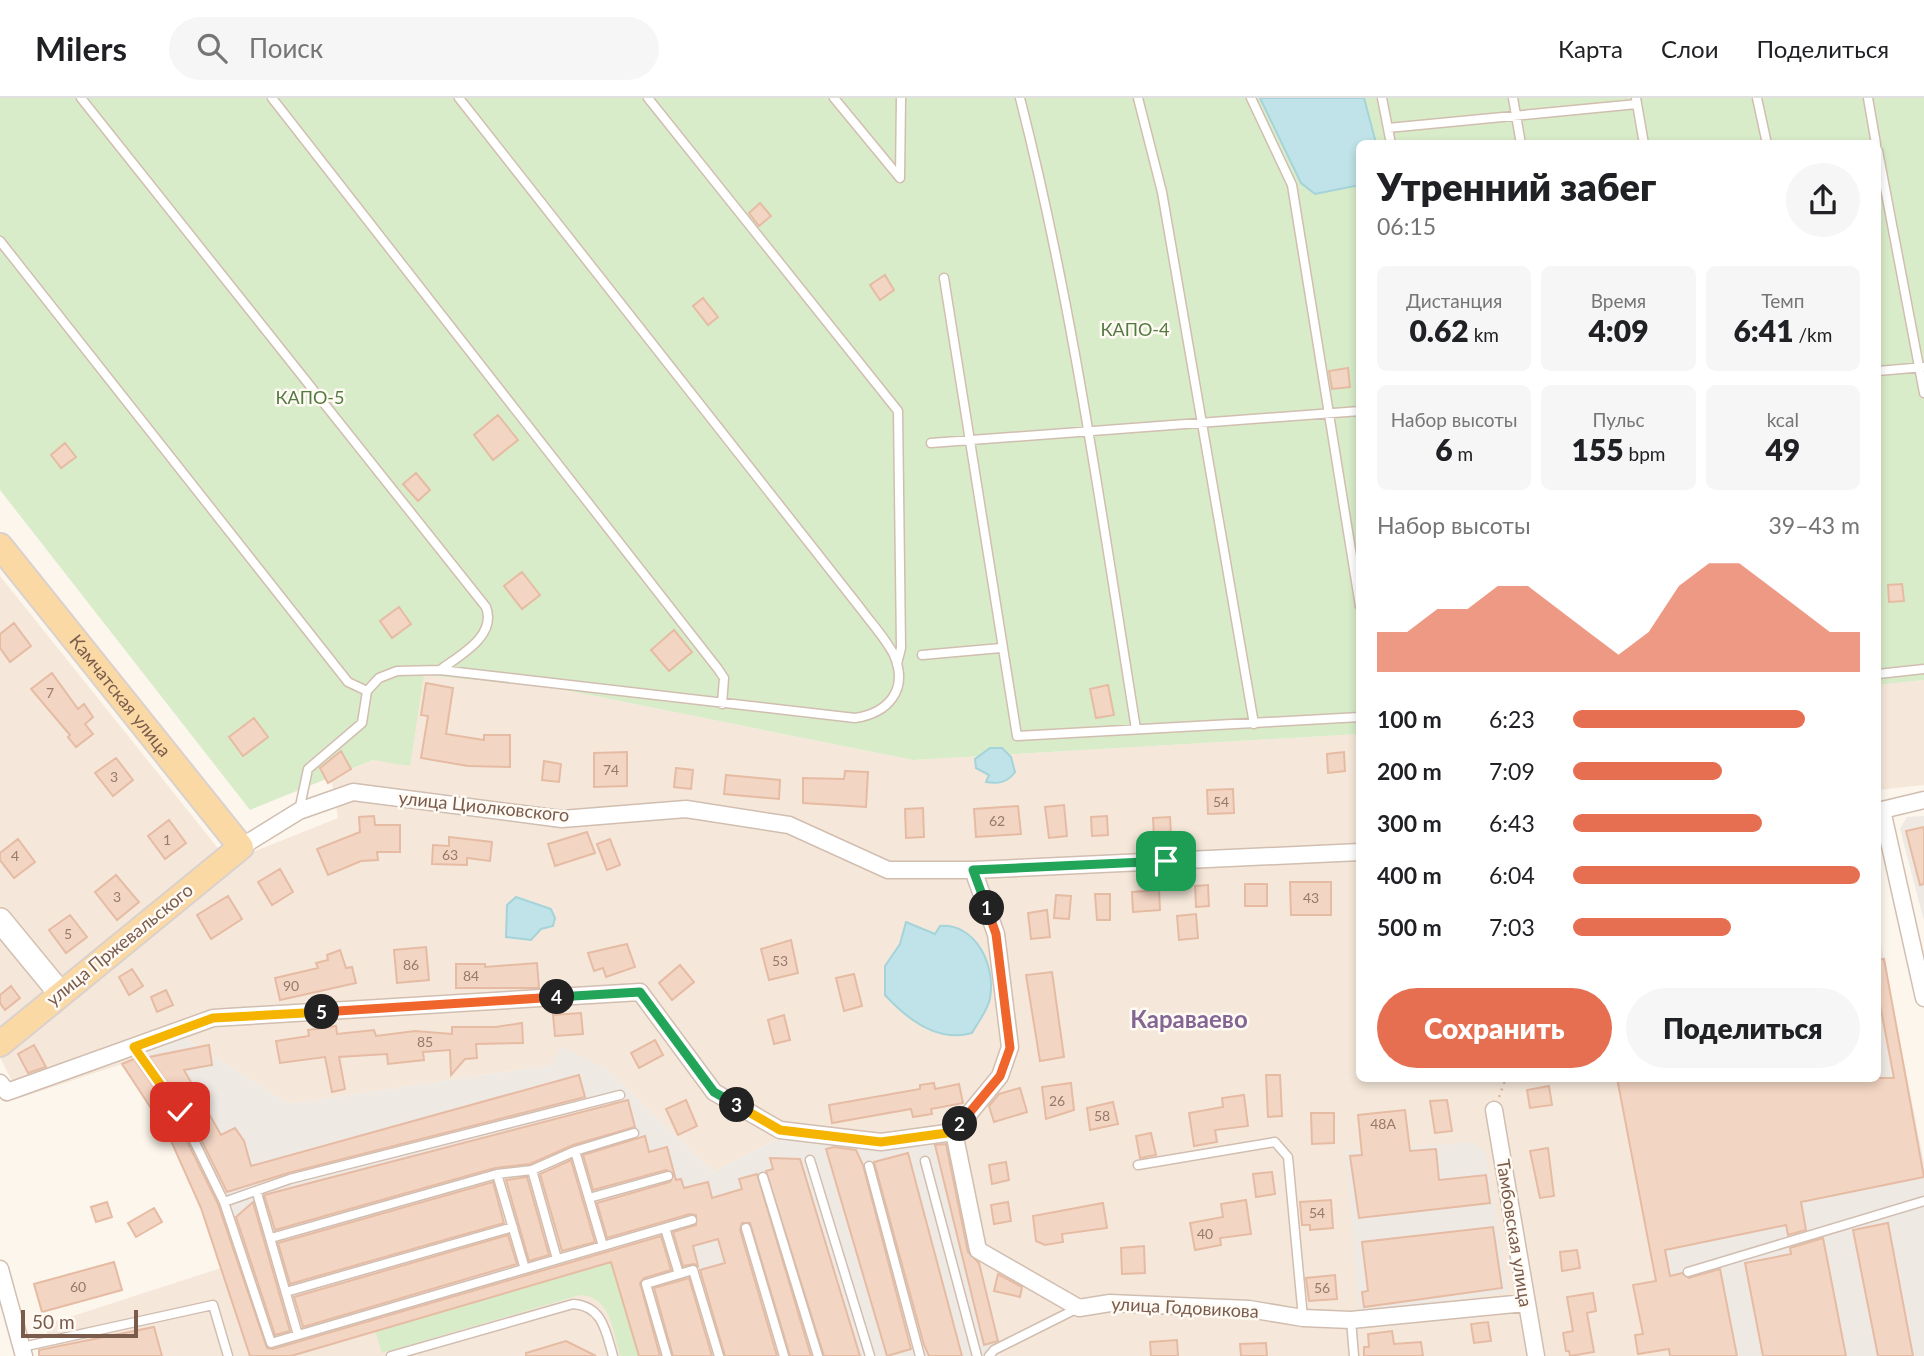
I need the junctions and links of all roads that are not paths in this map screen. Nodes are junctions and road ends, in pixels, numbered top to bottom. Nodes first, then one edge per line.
1 (81, 98) edge
2 (272, 98) edge
3 (459, 98) edge
4 (648, 98) edge
5 (834, 98) edge
6 (901, 98) edge
7 (1020, 98) edge
8 (1138, 98) edge
9 (1251, 98) edge
10 (1382, 98) edge
11 (1513, 98) edge
12 (1757, 98) edge
13 (1868, 98) edge
14 (1637, 101) edge
15 (1517, 116) junction
16 (1388, 128) junction
17 (1390, 140) edge
18 (1520, 140) edge
19 (1643, 140) edge
20 (1766, 140) edge
21 (1875, 140) edge
22 (1881, 166) edge
23 (0, 241) edge
24 (944, 278) dead end
25 (1921, 367) edge
26 (1881, 371) edge
27 (1924, 393) edge
28 (1356, 411) edge
29 (1328, 414) junction
30 (1200, 423) junction
31 (1088, 431) junction
32 (970, 439) junction
33 (932, 443) dead end
34 (0, 546) edge
35 (1356, 582) edge
36 (1002, 648) junction
37 (922, 655) dead end
38 (897, 664) junction
39 (1924, 669) edge
40 (440, 670) junction
41 (1881, 674) edge
42 (367, 691) junction
43 (722, 704) junction
44 (1356, 718) edge
45 (1254, 724) junction
46 (1136, 729) junction
47 (1924, 800) edge
48 (1881, 810) edge
49 (299, 811) junction
50 (1881, 814) edge
51 (241, 848) junction
52 (1356, 852) edge
53 (973, 870) junction
54 (0, 920) edge
55 (60, 993) junction
56 (1924, 998) edge
57 (0, 1044) edge
58 (134, 1047) junction
59 (0, 1083) edge
60 (620, 1095) dead end
61 (1494, 1110) road end
62 (954, 1132) junction
63 (634, 1133) dead end
64 (575, 1151) junction
65 (810, 1160) dead end
66 (925, 1161) dead end
67 (1138, 1165) dead end
68 (869, 1166) dead end
69 (532, 1170) junction
70 (497, 1174) junction
71 (668, 1176) dead end
72 (763, 1177) dead end
73 (257, 1193) junction
74 (589, 1198) junction
75 (1924, 1201) edge
76 (224, 1202) junction
77 (692, 1220) dead end
78 (513, 1227) junction
79 (665, 1228) junction
80 (746, 1228) dead end
81 (271, 1238) junction
82 (603, 1246) junction
83 (557, 1259) junction
84 (525, 1269) junction
85 (1688, 1272) dead end
86 (679, 1274) junction
87 (1, 1278) edge
88 (286, 1292) junction
89 (1525, 1303) junction
90 (1079, 1308) junction
91 (1303, 1318) junction
92 (1351, 1320) junction
93 (298, 1335) junction
94 (23, 1352) edge
95 (228, 1356) edge
96 (391, 1356) edge
97 (613, 1356) edge
98 (667, 1356) edge
99 (719, 1356) edge
100 (784, 1356) edge
101 (818, 1356) edge
102 (870, 1356) edge
103 (920, 1356) edge
104 (977, 1356) edge
105 (989, 1356) edge
106 (1354, 1356) edge
107 (1536, 1356) edge

1 - 40 lane
2 - 43 lane
3 - 38 lane
4 - 38 lane
5 - 6 lane
7 - 31 lane
8 - 30 lane
9 - 29 lane
10 - 16 lane
11 - 15 lane
12 - 20 lane
13 - 21 lane
14 - 15 lane
14 - 19 lane
15 - 16 lane
15 - 18 lane
16 - 17 lane
22 - 25 lane
23 - 42 lane
24 - 32 lane
25 - 26 lane
25 - 27 lane
28 - 29 lane
29 - 30 lane
29 - 35 lane
30 - 31 lane
30 - 45 lane
31 - 32 lane
31 - 46 lane
32 - 33 lane
32 - 36 lane
34 - 51 main road, Камчатская улица
36 - 37 lane
36 - 46 lane
38 - 43 lane
39 - 41 lane
40 - 42 lane
40 - 43 lane
42 - 49 lane
44 - 45 lane
45 - 46 lane
47 - 48 street
49 - 51 street, улица Циолковского
49 - 53 street, улица Циолковского
50 - 56 street
51 - 55 main road, улица Пржевальского
52 - 53 street, улица Циолковского
53 - 62 street
54 - 55 main road
55 - 57 main road, улица Пржевальского
58 - 59 street
58 - 62 street
58 - 76 lane
60 - 73 lane
61 - 89 street, Тамбовская улица
62 - 90 street
63 - 64 lane
64 - 69 lane
64 - 74 lane
65 - 102 lane
66 - 104 lane
67 - 91 lane
68 - 103 lane
69 - 70 lane
69 - 83 lane
70 - 78 lane
70 - 81 lane
71 - 74 lane
72 - 101 lane
73 - 76 lane
73 - 81 lane
74 - 82 lane
75 - 85 lane
76 - 93 lane
77 - 79 lane
78 - 84 lane
78 - 88 lane
79 - 82 lane
79 - 86 lane
80 - 100 lane
81 - 88 lane
82 - 83 lane
83 - 84 lane
84 - 93 lane
86 - 98 lane
86 - 99 lane
87 - 94 street
88 - 93 lane
89 - 92 street, улица Годовикова
89 - 107 street, Тамбовская улица
90 - 91 street, улица Годовикова
90 - 105 lane
91 - 92 street, улица Годовикова
92 - 106 lane
94 - 95 lane
96 - 97 lane

